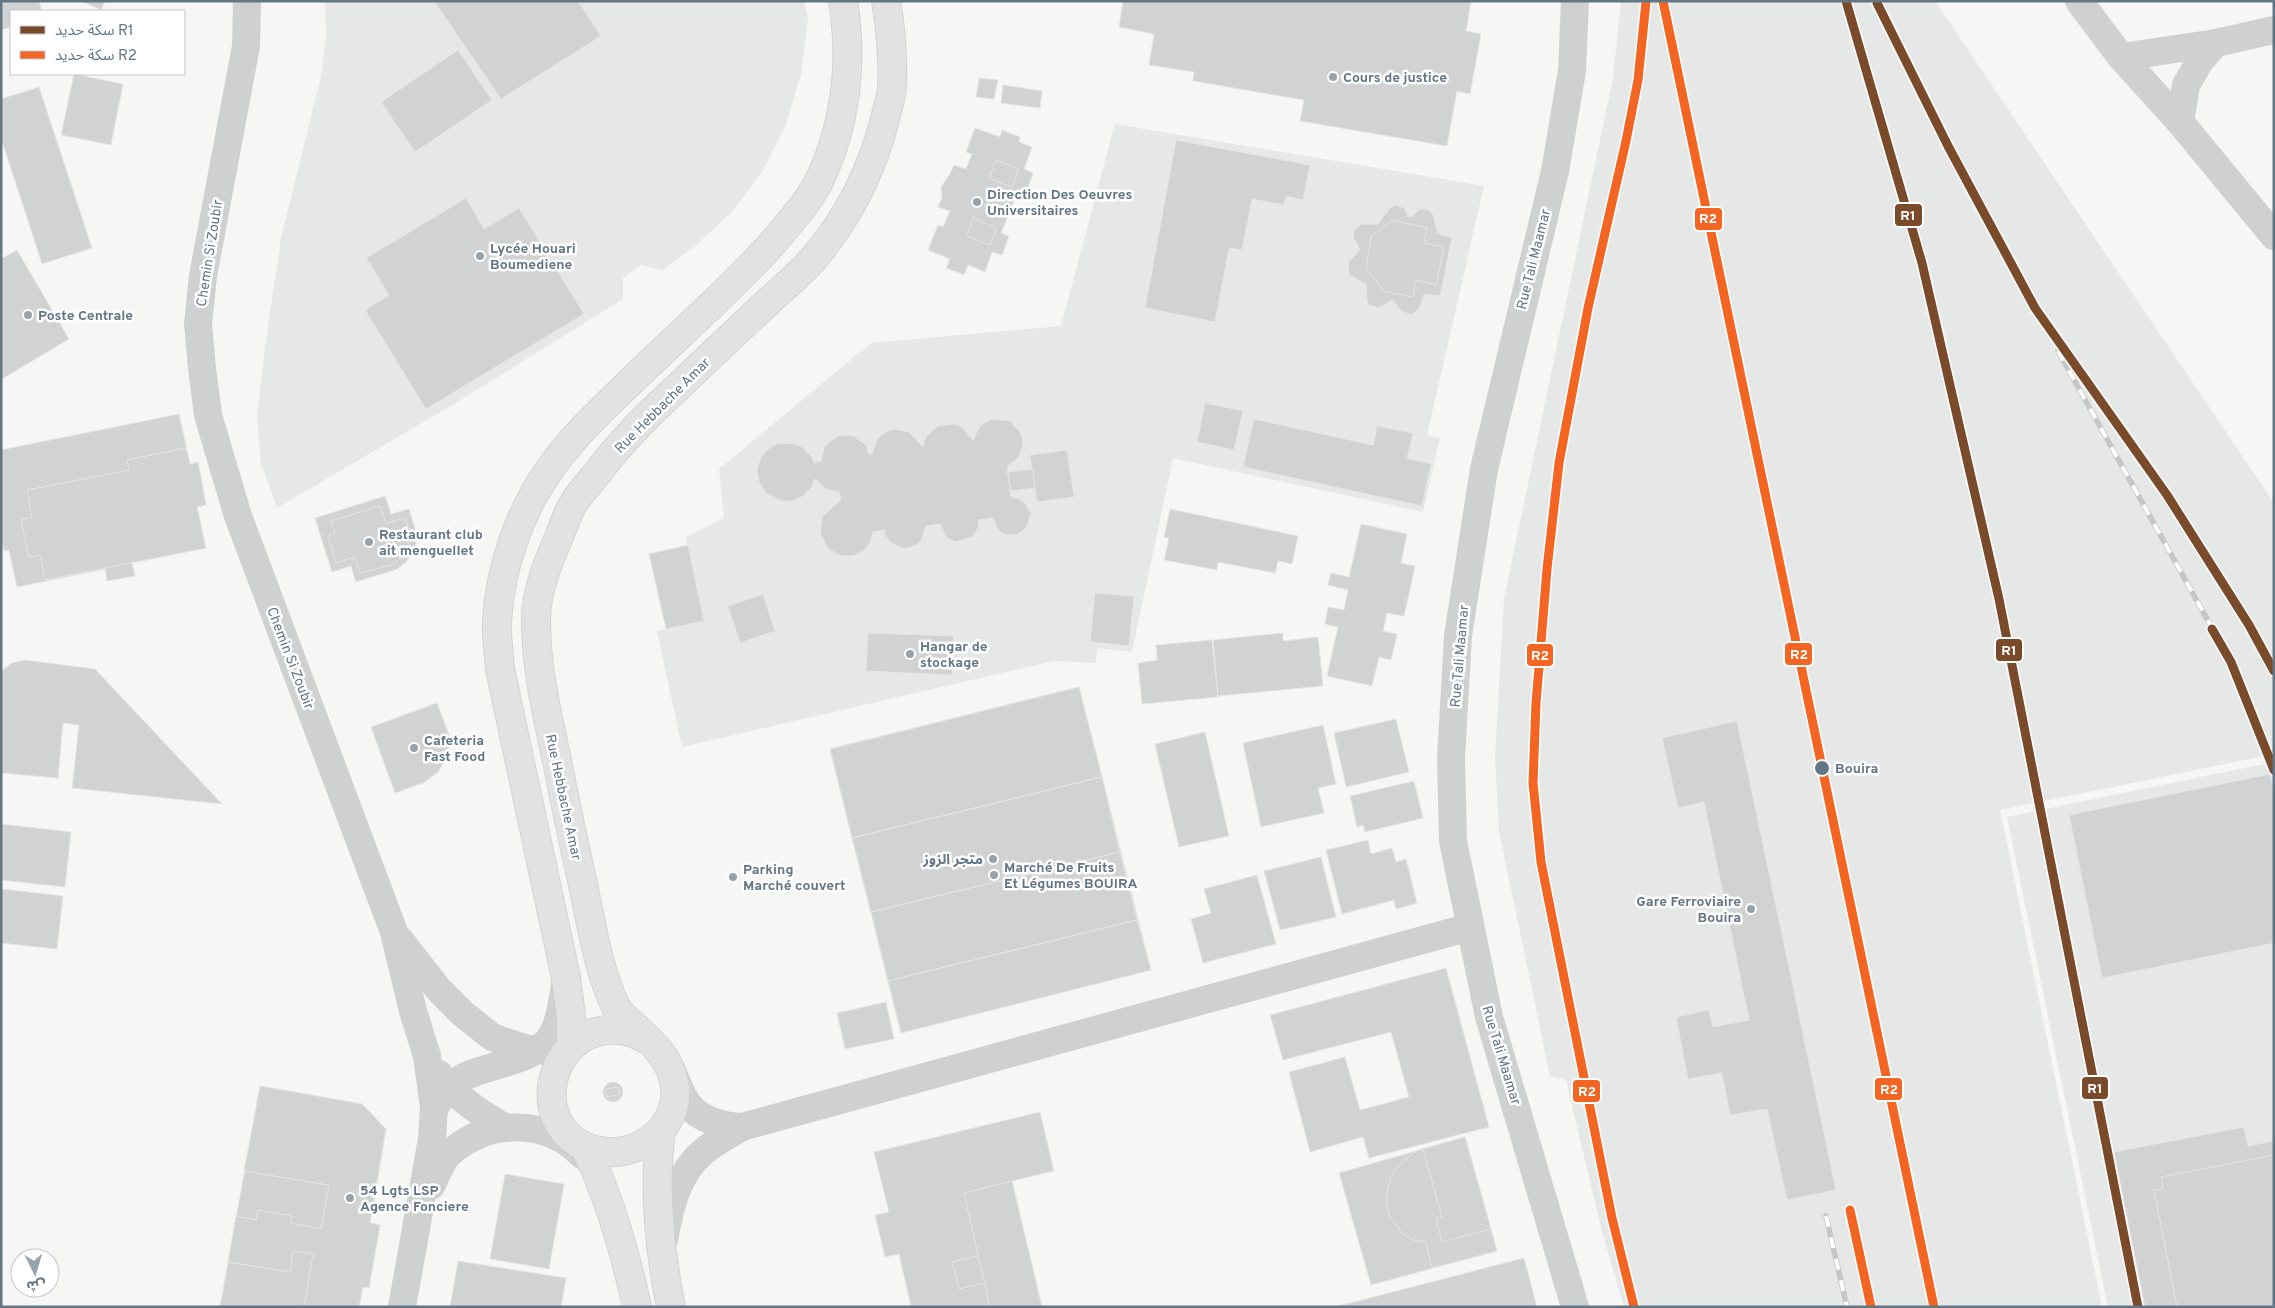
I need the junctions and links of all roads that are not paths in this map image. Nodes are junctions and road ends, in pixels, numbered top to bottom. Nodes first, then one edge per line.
1 (247, 1) edge
2 (843, 1) edge
3 (886, 1) edge
4 (1575, 1) edge
5 (2079, 1) edge
6 (2274, 30) edge
7 (2216, 43) junction
8 (2121, 57) junction
9 (2180, 122) junction
10 (2274, 236) edge
11 (1470, 927) junction
12 (394, 932) junction
13 (648, 1040) junction
14 (558, 1050) junction
15 (672, 1072) junction
16 (442, 1098) junction
17 (742, 1127) junction
18 (506, 1128) junction
19 (539, 1130) junction
20 (661, 1130) junction
21 (577, 1141) junction
22 (601, 1179) junction
23 (422, 1203) junction
24 (661, 1256) junction
25 (402, 1307) edge
26 (637, 1307) edge
27 (671, 1307) edge
28 (1576, 1307) edge

1 - 12 street, Chemin Si Zoubir
2 - 14 main road
3 - 13 main road, Rue Hebbache Amar
4 - 11 street, Rue Tali Maamar
5 - 8 street
6 - 7 street
7 - 8 street
7 - 9 street
8 - 9 street
9 - 10 street
11 - 17 street
11 - 28 street, Rue Tali Maamar
12 - 14 street
12 - 16 street, Chemin Si Zoubir
13 - 14 main road
13 - 15 main road
14 - 16 street
14 - 21 main road
15 - 17 street
15 - 20 main road
16 - 18 street, Chemin Si Zoubir
16 - 23 street
17 - 24 street
18 - 19 street
18 - 23 street
19 - 21 street
19 - 22 street
20 - 21 main road
20 - 24 main road
21 - 22 main road
22 - 26 main road
23 - 25 street
24 - 27 main road

